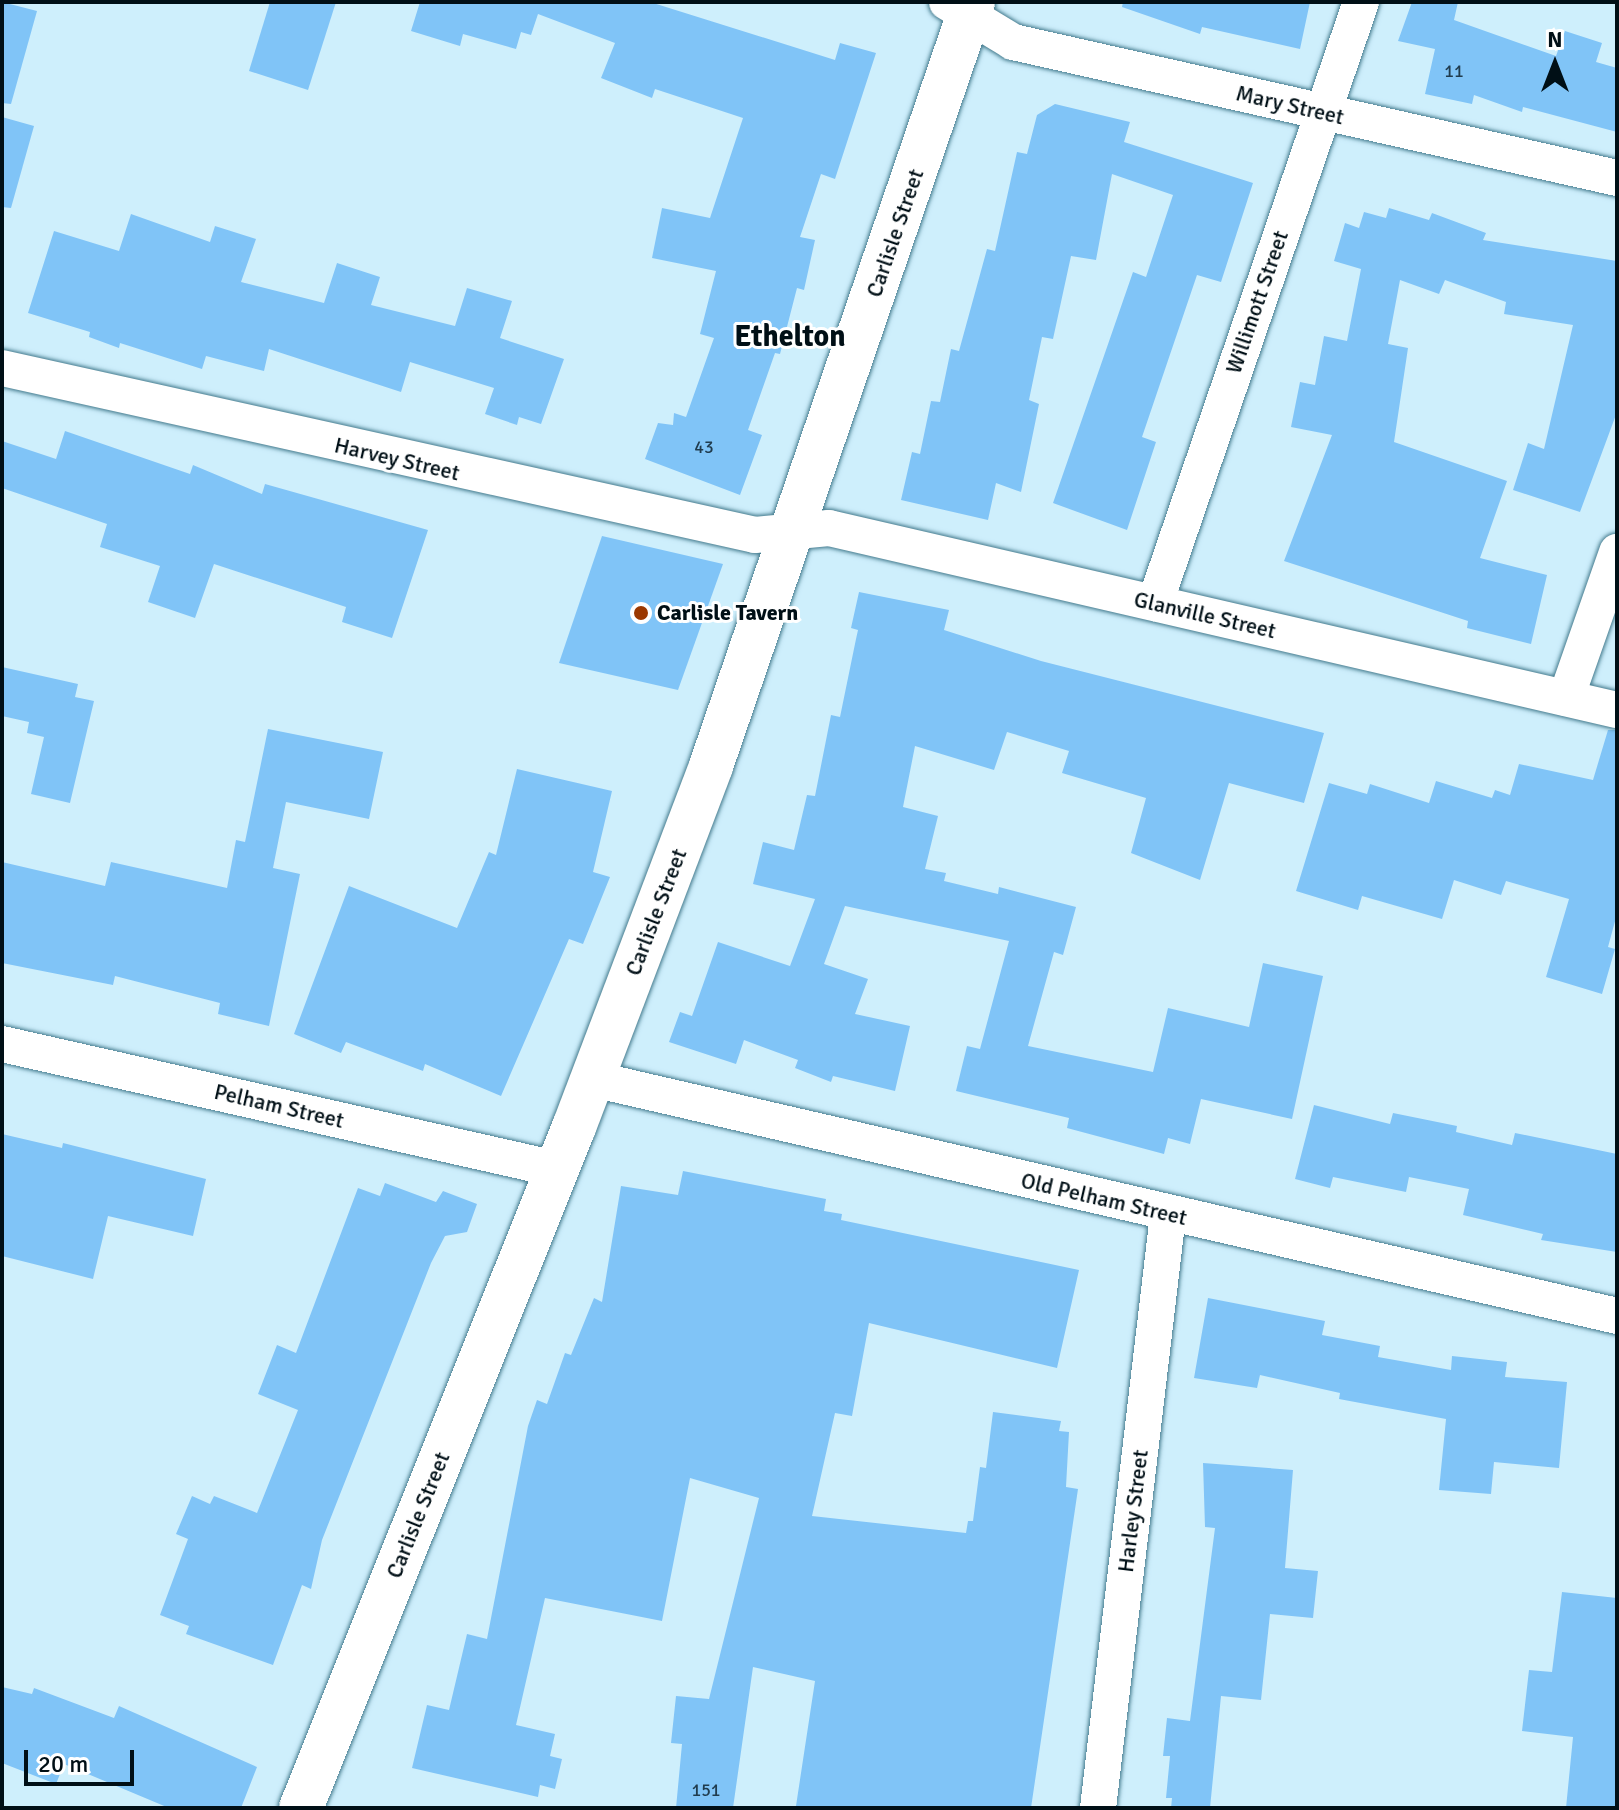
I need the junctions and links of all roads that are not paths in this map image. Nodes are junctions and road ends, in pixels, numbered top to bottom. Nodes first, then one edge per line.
1 (1361, 2) edge
2 (963, 7) edge
3 (1323, 112) junction
4 (1617, 178) edge
5 (2, 368) edge
6 (793, 531) junction
7 (1617, 552) edge
8 (1155, 603) junction
9 (1566, 698) junction
10 (1617, 710) edge
11 (2, 1044) edge
12 (593, 1079) junction
13 (556, 1169) junction
14 (1168, 1215) junction
15 (1617, 1316) edge
16 (301, 1808) edge
17 (1098, 1808) edge

1 - 3 street, Willimott Street
2 - 3 street, Mary Street
2 - 6 street, Carlisle Street
3 - 4 street, Mary Street
3 - 8 street, Willimott Street
5 - 6 street, Harvey Street
6 - 8 street, Glanville Street
6 - 12 street, Carlisle Street
7 - 9 street
8 - 9 street, Glanville Street
9 - 10 street, Glanville Street
11 - 13 street, Pelham Street
12 - 13 street, Carlisle Street
12 - 14 street, Old Pelham Street
13 - 16 street, Carlisle Street
14 - 15 street, Old Pelham Street
14 - 17 street, Harley Street

